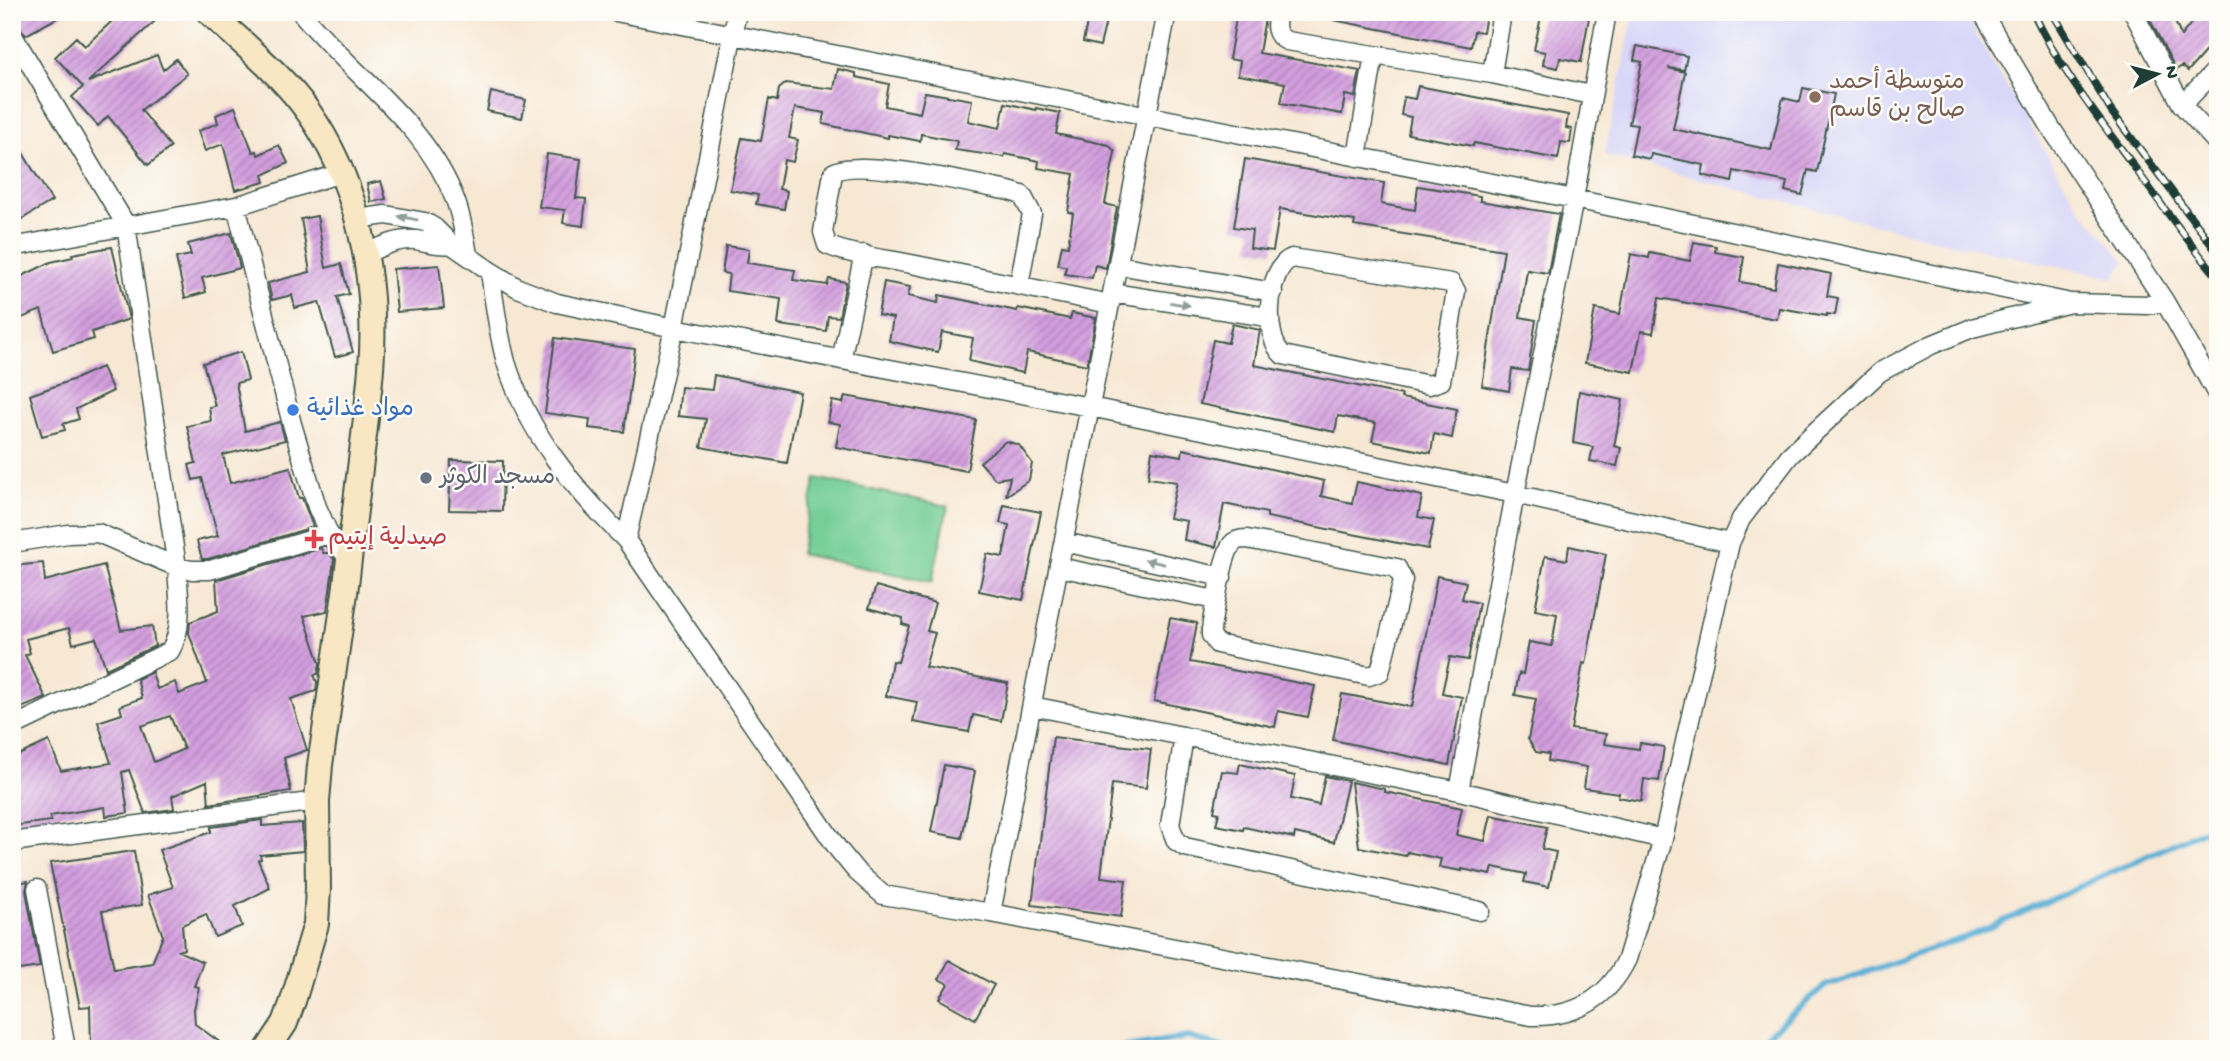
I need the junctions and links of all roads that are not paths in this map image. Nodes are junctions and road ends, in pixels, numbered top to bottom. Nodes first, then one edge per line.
1 (209, 12) edge
2 (301, 12) edge
3 (616, 12) edge
4 (737, 12) edge
5 (1167, 12) edge
6 (1278, 12) edge
7 (1502, 12) edge
8 (1607, 12) edge
9 (1982, 12) edge
10 (2133, 12) edge
11 (12, 34) edge
12 (733, 34) junction
13 (1374, 55) junction
14 (2218, 68) edge
15 (1492, 74) junction
16 (1591, 95) junction
17 (2182, 105) junction
18 (1147, 116) junction
19 (2218, 144) edge
20 (1357, 157) junction
21 (341, 173) junction
22 (1574, 200) junction
23 (236, 206) junction
24 (357, 219) junction
25 (126, 225) junction
26 (451, 244) junction
27 (12, 247) edge
28 (365, 254) junction
29 (864, 254) junction
30 (468, 255) junction
31 (1118, 265) junction
32 (490, 271) junction
33 (1020, 285) junction
34 (1273, 292) junction
35 (1111, 299) junction
36 (2165, 302) junction
37 (2070, 303) junction
38 (1268, 317) junction
39 (674, 328) junction
40 (841, 360) junction
41 (2218, 396) edge
42 (1090, 407) junction
43 (1515, 494) junction
44 (329, 534) junction
45 (626, 540) junction
46 (1064, 542) junction
47 (12, 543) edge
48 (1730, 543) junction
49 (348, 558) junction
50 (177, 567) junction
51 (1059, 568) junction
52 (1222, 577) junction
53 (1215, 600) junction
54 (1032, 706) junction
55 (12, 727) edge
56 (1184, 736) junction
57 (1459, 792) junction
58 (317, 800) junction
59 (1663, 839) junction
60 (12, 842) edge
61 (37, 889) dead end
62 (1480, 911) dead end
63 (991, 913) junction
64 (66, 1049) edge
65 (268, 1049) edge

1 - 21 street
2 - 30 street
3 - 12 street
4 - 12 street
5 - 18 street
6 - 13 street
7 - 15 street
8 - 16 street
9 - 36 street
10 - 17 street
11 - 25 street
12 - 18 street
12 - 39 street
13 - 15 street
13 - 20 street
14 - 17 street
15 - 16 street
16 - 22 street
17 - 19 street
18 - 20 street
18 - 31 street
20 - 22 street
21 - 23 street
21 - 24 street
22 - 37 street
22 - 43 street
23 - 25 street
23 - 44 street
26 -> 24 street
24 - 28 street
25 - 27 street
25 - 50 street
26 - 28 street
26 - 30 street
28 - 49 street
29 - 33 street
29 - 33 street
29 - 40 street
30 - 32 street
31 - 34 street
31 - 35 street
32 - 39 street
32 - 45 street
33 - 35 street
34 - 38 street
34 - 38 street
35 -> 38 street
35 - 42 street
36 - 37 street
36 - 41 street
37 - 48 street
39 - 40 street
39 - 45 street
40 - 42 street
42 - 43 street
42 - 46 street
43 - 48 street
43 - 57 street
44 - 49 street
44 - 50 street
45 - 63 street
46 - 51 street
52 -> 46 street
47 - 50 street
48 - 59 street
49 - 58 street
50 - 55 street
51 - 53 street
51 - 54 street
52 - 53 street
52 - 53 street
54 - 56 street
54 - 63 street
56 - 57 street
56 - 62 street
57 - 59 street
58 - 60 street
58 - 65 street
59 - 63 street
61 - 64 street

